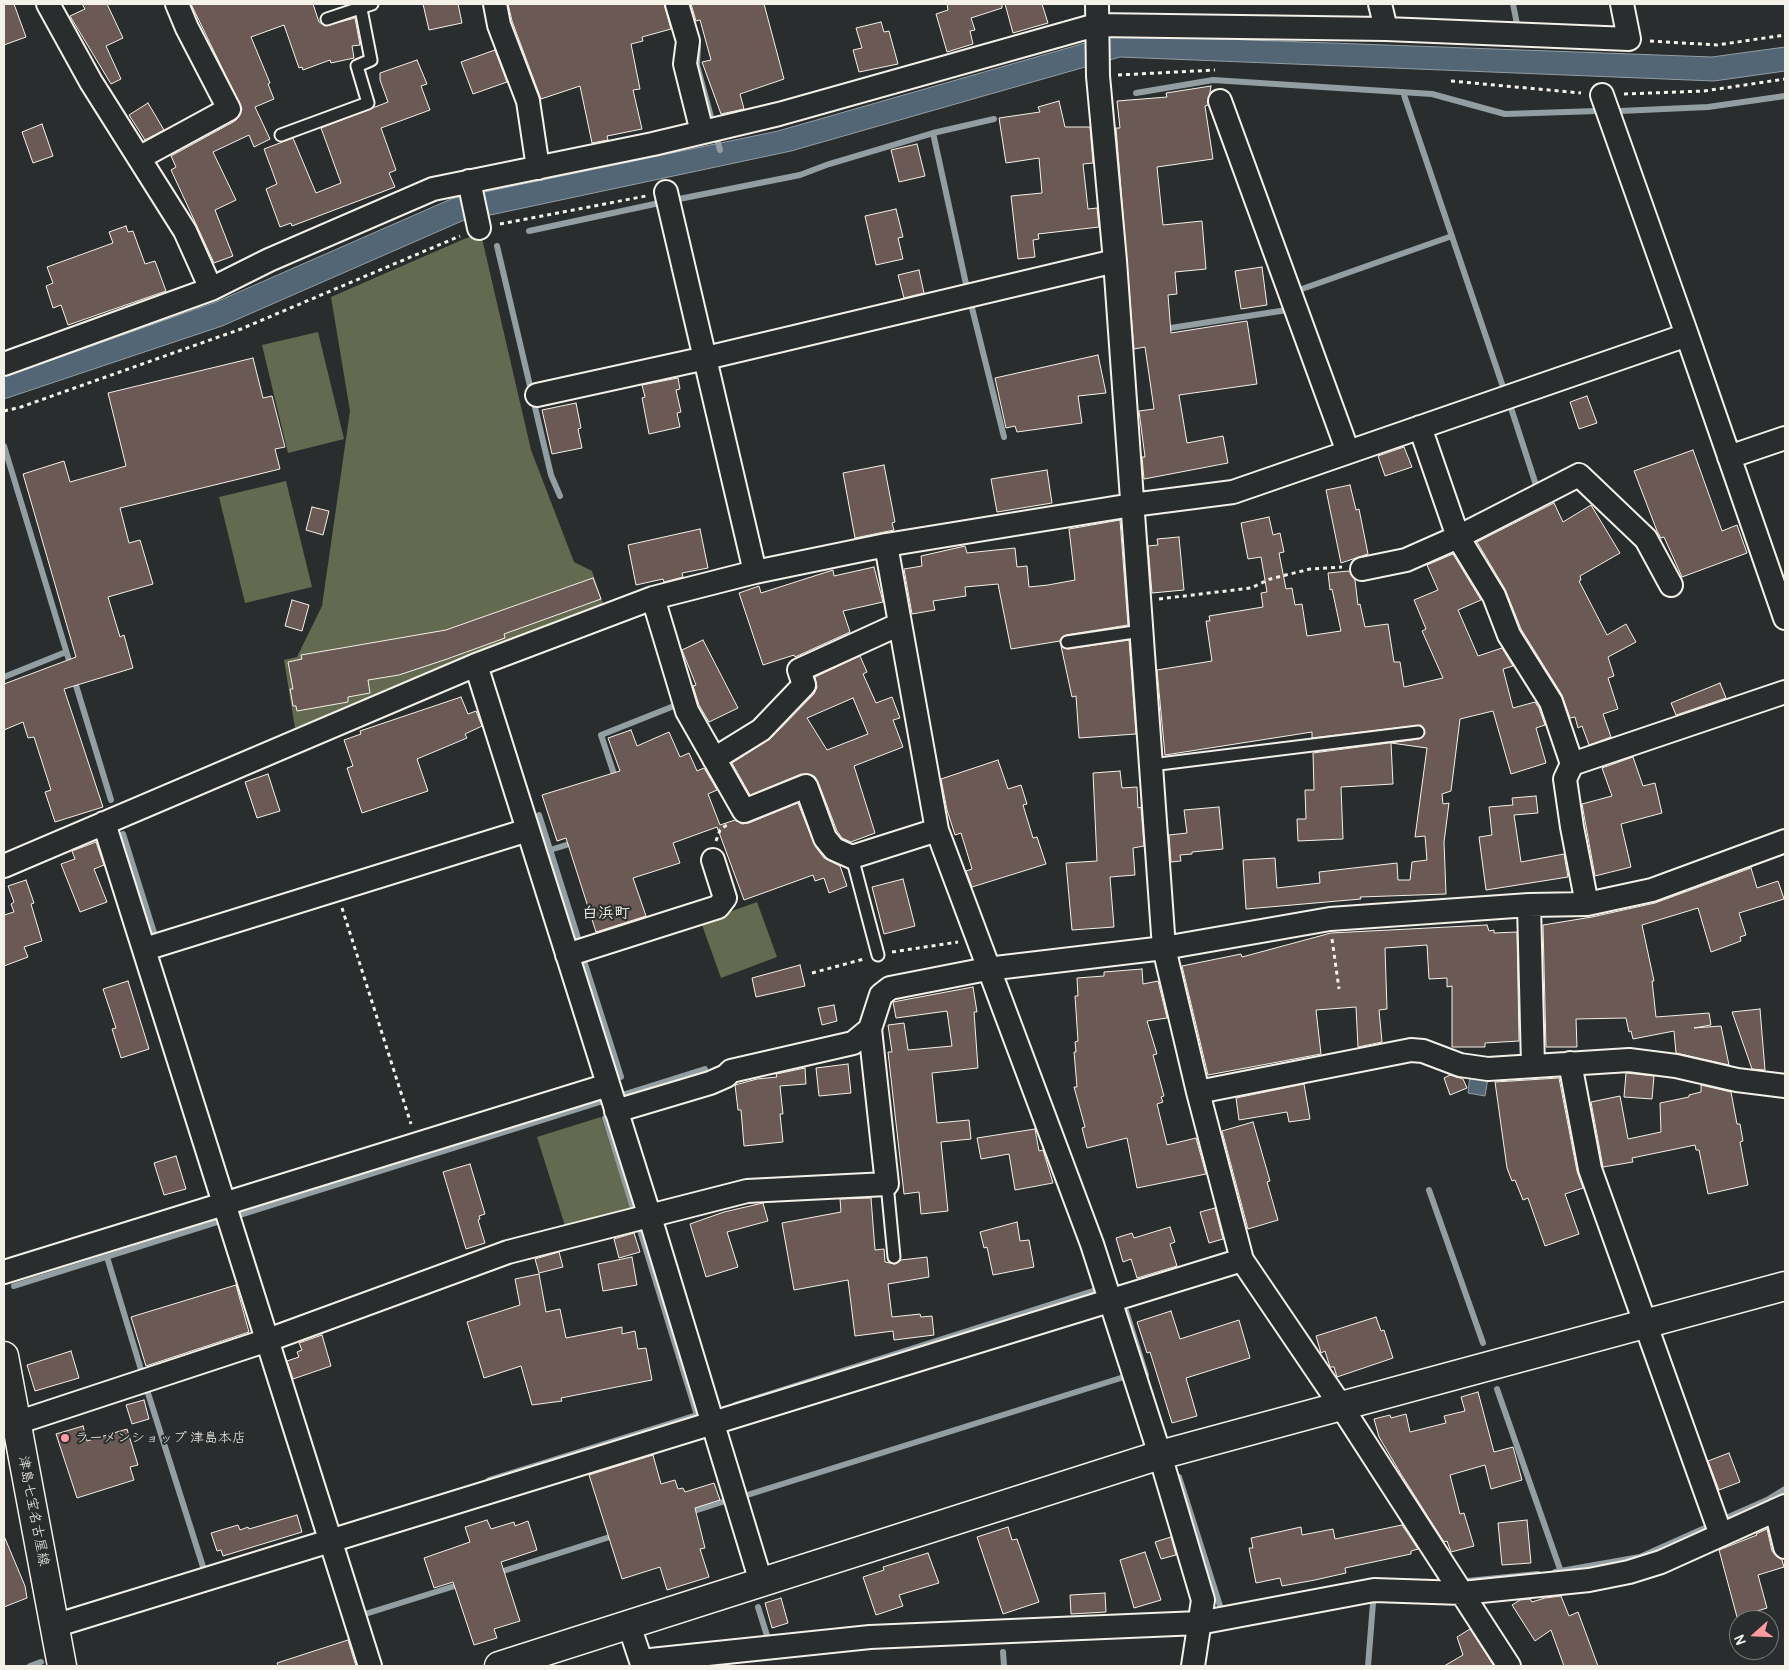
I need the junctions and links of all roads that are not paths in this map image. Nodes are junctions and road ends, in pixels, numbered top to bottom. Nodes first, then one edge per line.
1 (48, 4) edge
2 (177, 4) edge
3 (495, 4) edge
4 (677, 4) edge
5 (1380, 4) edge
6 (1622, 4) edge
7 (364, 5) edge
8 (327, 19) dead end
9 (1096, 21) edge
10 (1386, 29) junction
11 (1602, 95) dead end
12 (1220, 101) dead end
13 (709, 131) junction
14 (281, 135) dead end
15 (138, 158) junction
16 (538, 168) junction
17 (470, 185) junction
18 (666, 192) road end
19 (478, 224) road end
20 (1115, 261) junction
21 (211, 289) junction
22 (1686, 335) junction
23 (706, 358) junction
24 (4, 364) edge
25 (537, 395) dead end
26 (1420, 427) junction
27 (1785, 438) edge
28 (1348, 452) junction
29 (1729, 457) junction
30 (1132, 505) junction
31 (1458, 537) junction
32 (886, 545) junction
33 (1362, 569) road end
34 (755, 572) junction
35 (1672, 585) dead end
36 (653, 598) junction
37 (1785, 618) edge
38 (900, 624) junction
39 (1141, 631) junction
40 (1067, 642) dead end
41 (476, 664) junction
42 (1785, 692) edge
43 (1418, 732) dead end
44 (714, 759) junction
45 (1572, 764) junction
46 (1151, 765) junction
47 (104, 823) junction
48 (528, 830) junction
49 (937, 830) junction
50 (1785, 841) edge
51 (852, 857) junction
52 (713, 860) road end
53 (4, 866) edge
54 (1587, 904) junction
55 (1528, 905) junction
56 (1164, 948) junction
57 (145, 950) junction
58 (567, 955) junction
59 (878, 955) dead end
60 (987, 969) junction
61 (870, 1029) junction
62 (1570, 1063) junction
63 (1533, 1066) junction
64 (1785, 1086) edge
65 (1198, 1092) junction
66 (612, 1098) junction
67 (886, 1184) junction
68 (228, 1213) junction
69 (650, 1217) junction
70 (894, 1257) dead end
71 (1242, 1260) junction
72 (4, 1272) edge
73 (1785, 1286) edge
74 (1110, 1300) junction
75 (1646, 1324) junction
76 (268, 1340) junction
77 (4, 1356) edge
78 (1341, 1406) junction
79 (713, 1422) junction
80 (10, 1424) edge
81 (1160, 1456) junction
82 (1781, 1508) edge
83 (1721, 1535) junction
84 (331, 1540) junction
85 (1785, 1546) edge
86 (761, 1582) junction
87 (1462, 1592) junction
88 (1200, 1623) junction
89 (629, 1624) junction
90 (54, 1626) junction
91 (62, 1666) edge
92 (370, 1666) edge
93 (499, 1666) edge
94 (1193, 1666) edge
95 (1509, 1666) edge

1 - 15 street
2 - 15 street
3 - 16 street
4 - 13 street
5 - 10 street
6 - 10 street
7 - 8 lane
7 - 14 lane
9 - 10 street
9 - 13 street
9 - 20 street
11 - 22 street
12 - 28 street
13 - 16 street
15 - 21 street
16 - 17 street
17 - 19 street
17 - 21 street
18 - 23 street
20 - 23 street
20 - 30 street
21 - 24 street
22 - 26 street
22 - 29 street
23 - 25 street
23 - 34 street
26 - 28 street
26 - 31 street
27 - 29 street
28 - 30 street
29 - 37 street
30 - 32 street
30 - 39 street
31 - 33 street
31 - 35 street
31 - 45 street
32 - 34 street
32 - 38 street
34 - 36 street
36 - 41 street
36 - 44 street
38 - 44 street
38 - 49 street
39 - 40 lane
39 - 46 street
41 - 47 street
41 - 48 street
42 - 45 street
43 - 46 lane
44 - 51 street
45 - 54 street
46 - 56 street
47 - 53 street
47 - 57 street
48 - 57 street
48 - 58 street
49 - 51 street
49 - 60 street
50 - 54 street
51 - 59 lane
52 - 58 street
54 - 55 street
55 - 56 street
55 - 63 street
56 - 60 street
56 - 65 street
57 - 68 street
58 - 66 street
60 - 61 street
60 - 74 street
61 - 66 street
61 - 67 street
62 - 63 street
62 - 64 street
62 - 75 street
63 - 65 street
65 - 71 street
66 - 68 street
66 - 69 street
67 - 69 street
67 - 70 lane
68 - 72 street
68 - 76 street
69 - 76 street
69 - 79 street
71 - 74 street
71 - 78 street
73 - 75 street
74 - 79 street
74 - 81 street
75 - 78 street
75 - 83 street
76 - 80 street
76 - 84 street
77 - 80 street, 津島七宝名古屋線
78 - 81 street
78 - 87 street
79 - 84 street
79 - 86 street
80 - 90 street, 津島七宝名古屋線
81 - 86 street
81 - 88 street
82 - 83 street
82 - 85 street
83 - 87 street
84 - 90 street
84 - 92 street
86 - 89 street
87 - 88 street
87 - 95 street
88 - 89 street
88 - 94 street
89 - 93 street
90 - 91 street, 津島七宝名古屋線

